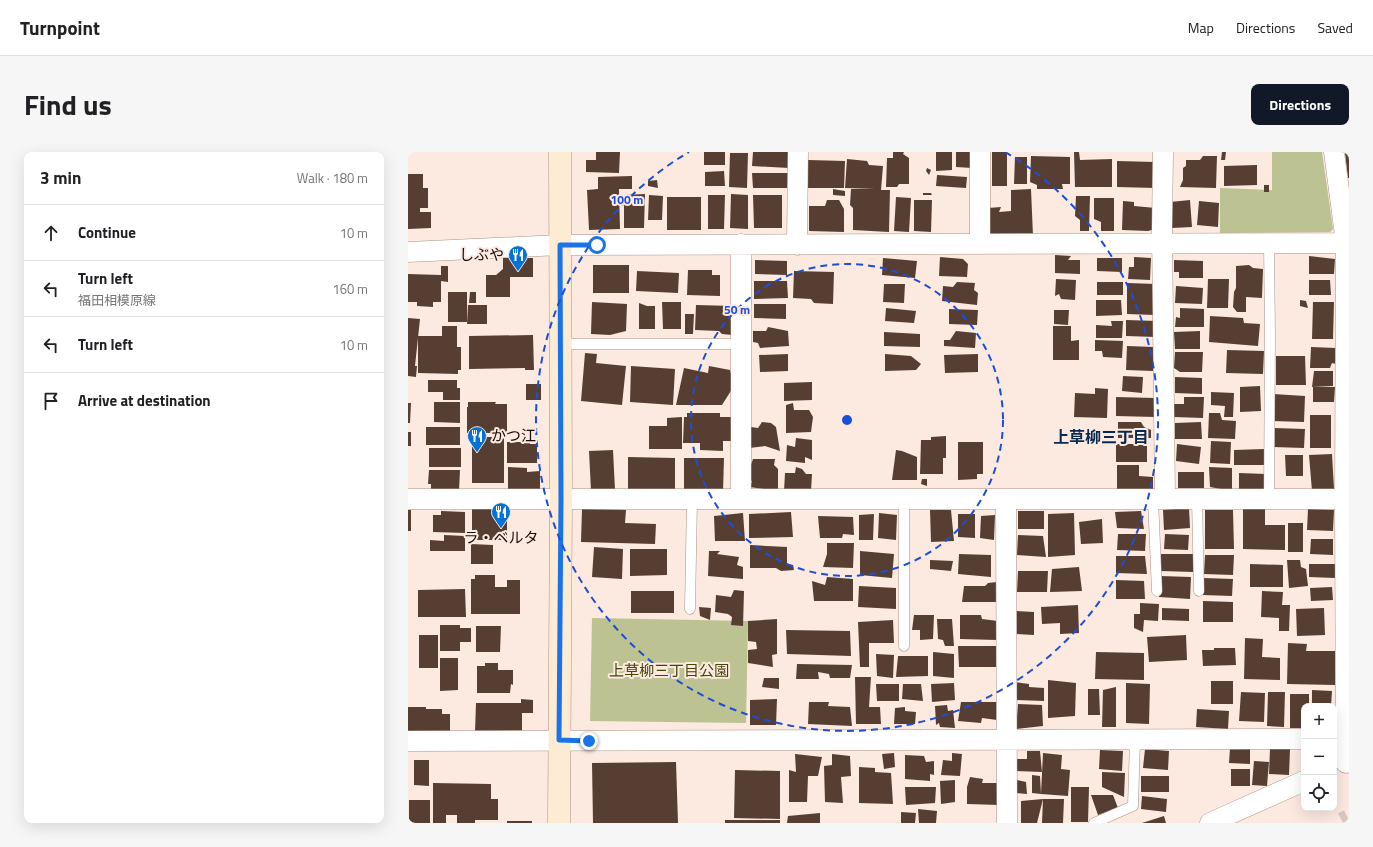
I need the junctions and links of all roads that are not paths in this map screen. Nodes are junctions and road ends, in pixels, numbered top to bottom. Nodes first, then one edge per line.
1 (560, 152) edge
2 (798, 152) edge
3 (980, 152) edge
4 (1163, 152) edge
5 (1334, 152) edge
6 (1348, 243) edge
7 (741, 244) junction
8 (797, 244) junction
9 (980, 244) junction
10 (1163, 244) junction
11 (1269, 244) junction
12 (560, 245) junction
13 (408, 252) edge
14 (560, 344) junction
15 (741, 344) junction
16 (408, 499) edge
17 (561, 499) junction
18 (692, 499) junction
19 (741, 499) junction
20 (904, 499) junction
21 (1006, 499) junction
22 (1159, 499) junction
23 (1197, 499) junction
24 (1269, 499) junction
25 (1347, 501) edge
26 (1157, 591) dead end
27 (1199, 591) dead end
28 (690, 609) dead end
29 (904, 646) dead end
30 (1301, 739) edge
31 (1340, 739) edge
32 (559, 740) junction
33 (1006, 740) junction
34 (1135, 740) junction
35 (408, 741) edge
36 (1343, 764) edge
37 (1301, 782) edge
38 (559, 823) edge
39 (1007, 823) edge
40 (1094, 823) edge
41 (1210, 823) edge

1 - 12 street
2 - 8 street
3 - 9 street
4 - 10 street
5 - 6 street
6 - 11 street
6 - 25 street
7 - 8 street
7 - 12 street
7 - 15 street
8 - 9 street
9 - 10 street
10 - 11 street
10 - 22 street
11 - 24 lane
12 - 13 street
12 - 14 street
14 - 15 lane
14 - 17 street
15 - 19 street
16 - 17 street
17 - 18 street
17 - 32 street
18 - 19 street
18 - 28 lane
19 - 20 street
20 - 21 street
20 - 29 lane
21 - 22 street
21 - 33 street
22 - 23 street
22 - 26 lane
23 - 24 street
23 - 27 lane
24 - 25 street
25 - 31 street
30 - 34 street
31 - 36 street
32 - 33 street
32 - 35 street
32 - 38 street
33 - 34 street
33 - 39 street
34 - 40 lane
37 - 41 street

